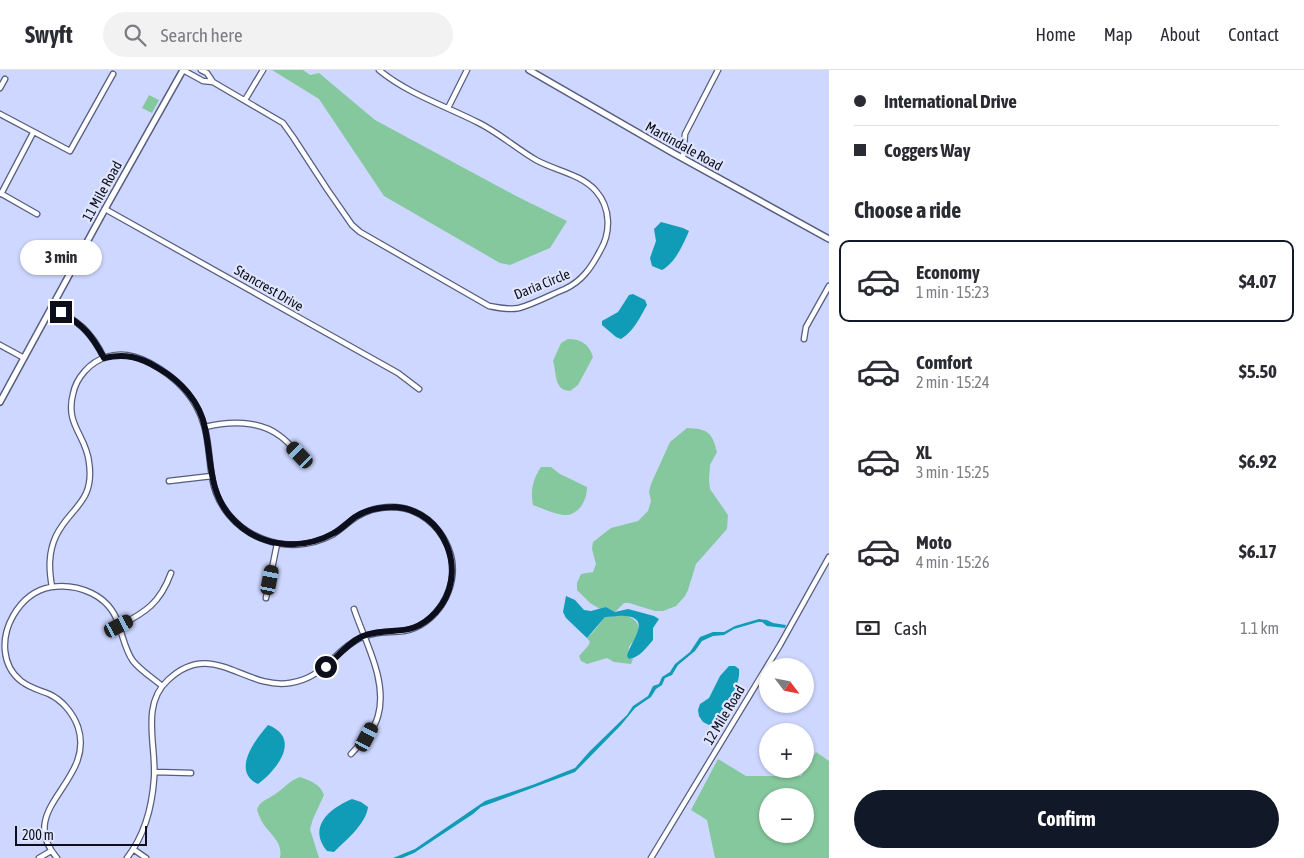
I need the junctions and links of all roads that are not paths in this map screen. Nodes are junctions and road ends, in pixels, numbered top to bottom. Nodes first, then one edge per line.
1 (183, 70) edge
2 (201, 70) edge
3 (263, 70) edge
4 (380, 70) edge
5 (467, 70) edge
6 (529, 70) edge
7 (718, 70) edge
8 (113, 74) dead end
9 (5, 79) dead end
10 (213, 82) junction
11 (0, 88) edge
12 (246, 100) junction
13 (448, 108) junction
14 (0, 114) edge
15 (33, 133) junction
16 (683, 158) junction
17 (0, 193) edge
18 (105, 209) junction
19 (38, 214) dead end
20 (829, 239) edge
21 (829, 286) edge
22 (52, 307) junction
23 (804, 340) dead end
24 (0, 345) edge
25 (24, 358) junction
26 (104, 358) junction
27 (419, 388) dead end
28 (0, 402) edge
29 (205, 427) junction
30 (300, 455) dead end
31 (212, 476) junction
32 (169, 481) dead end
33 (277, 544) junction
34 (829, 557) edge
35 (171, 573) dead end
36 (52, 587) junction
37 (266, 598) dead end
38 (354, 609) dead end
39 (119, 626) junction
40 (0, 630) edge
41 (6, 631) junction
42 (363, 636) junction
43 (2, 639) edge
44 (162, 686) junction
45 (351, 754) dead end
46 (155, 772) junction
47 (191, 773) dead end
48 (133, 849) junction
49 (51, 851) junction
50 (39, 858) edge
51 (57, 858) edge
52 (127, 858) edge
53 (146, 858) edge
54 (651, 858) edge

1 - 10 street, Daria Circle
1 - 18 street, 11 Mile Road
2 - 10 street, Daria Circle
3 - 12 street
4 - 13 street, Daria Circle
5 - 13 street
6 - 16 street, Martindale Road
7 - 16 street
8 - 15 street
9 - 11 street
10 - 12 street, Daria Circle
12 - 13 street, Daria Circle
14 - 15 street
15 - 17 street
16 - 20 street, Martindale Road
17 - 19 street
18 - 22 street, 11 Mile Road
18 - 27 street, Stancrest Drive
21 - 23 street
22 - 25 street, 11 Mile Road
22 - 26 street
24 - 25 street
25 - 28 street, 11 Mile Road
26 - 29 street
26 - 36 street
29 - 30 street
29 - 31 street
31 - 32 street
31 - 33 street
33 - 37 street
33 - 42 street
34 - 54 street, 12 Mile Road
35 - 39 street
36 - 39 street
36 - 41 street
38 - 42 street
39 - 44 street
40 - 41 street
41 - 43 street
42 - 44 street
42 - 45 street
43 - 49 street
44 - 46 street
46 - 47 street
46 - 48 street
48 - 52 street
48 - 53 street
49 - 50 street
49 - 51 street

